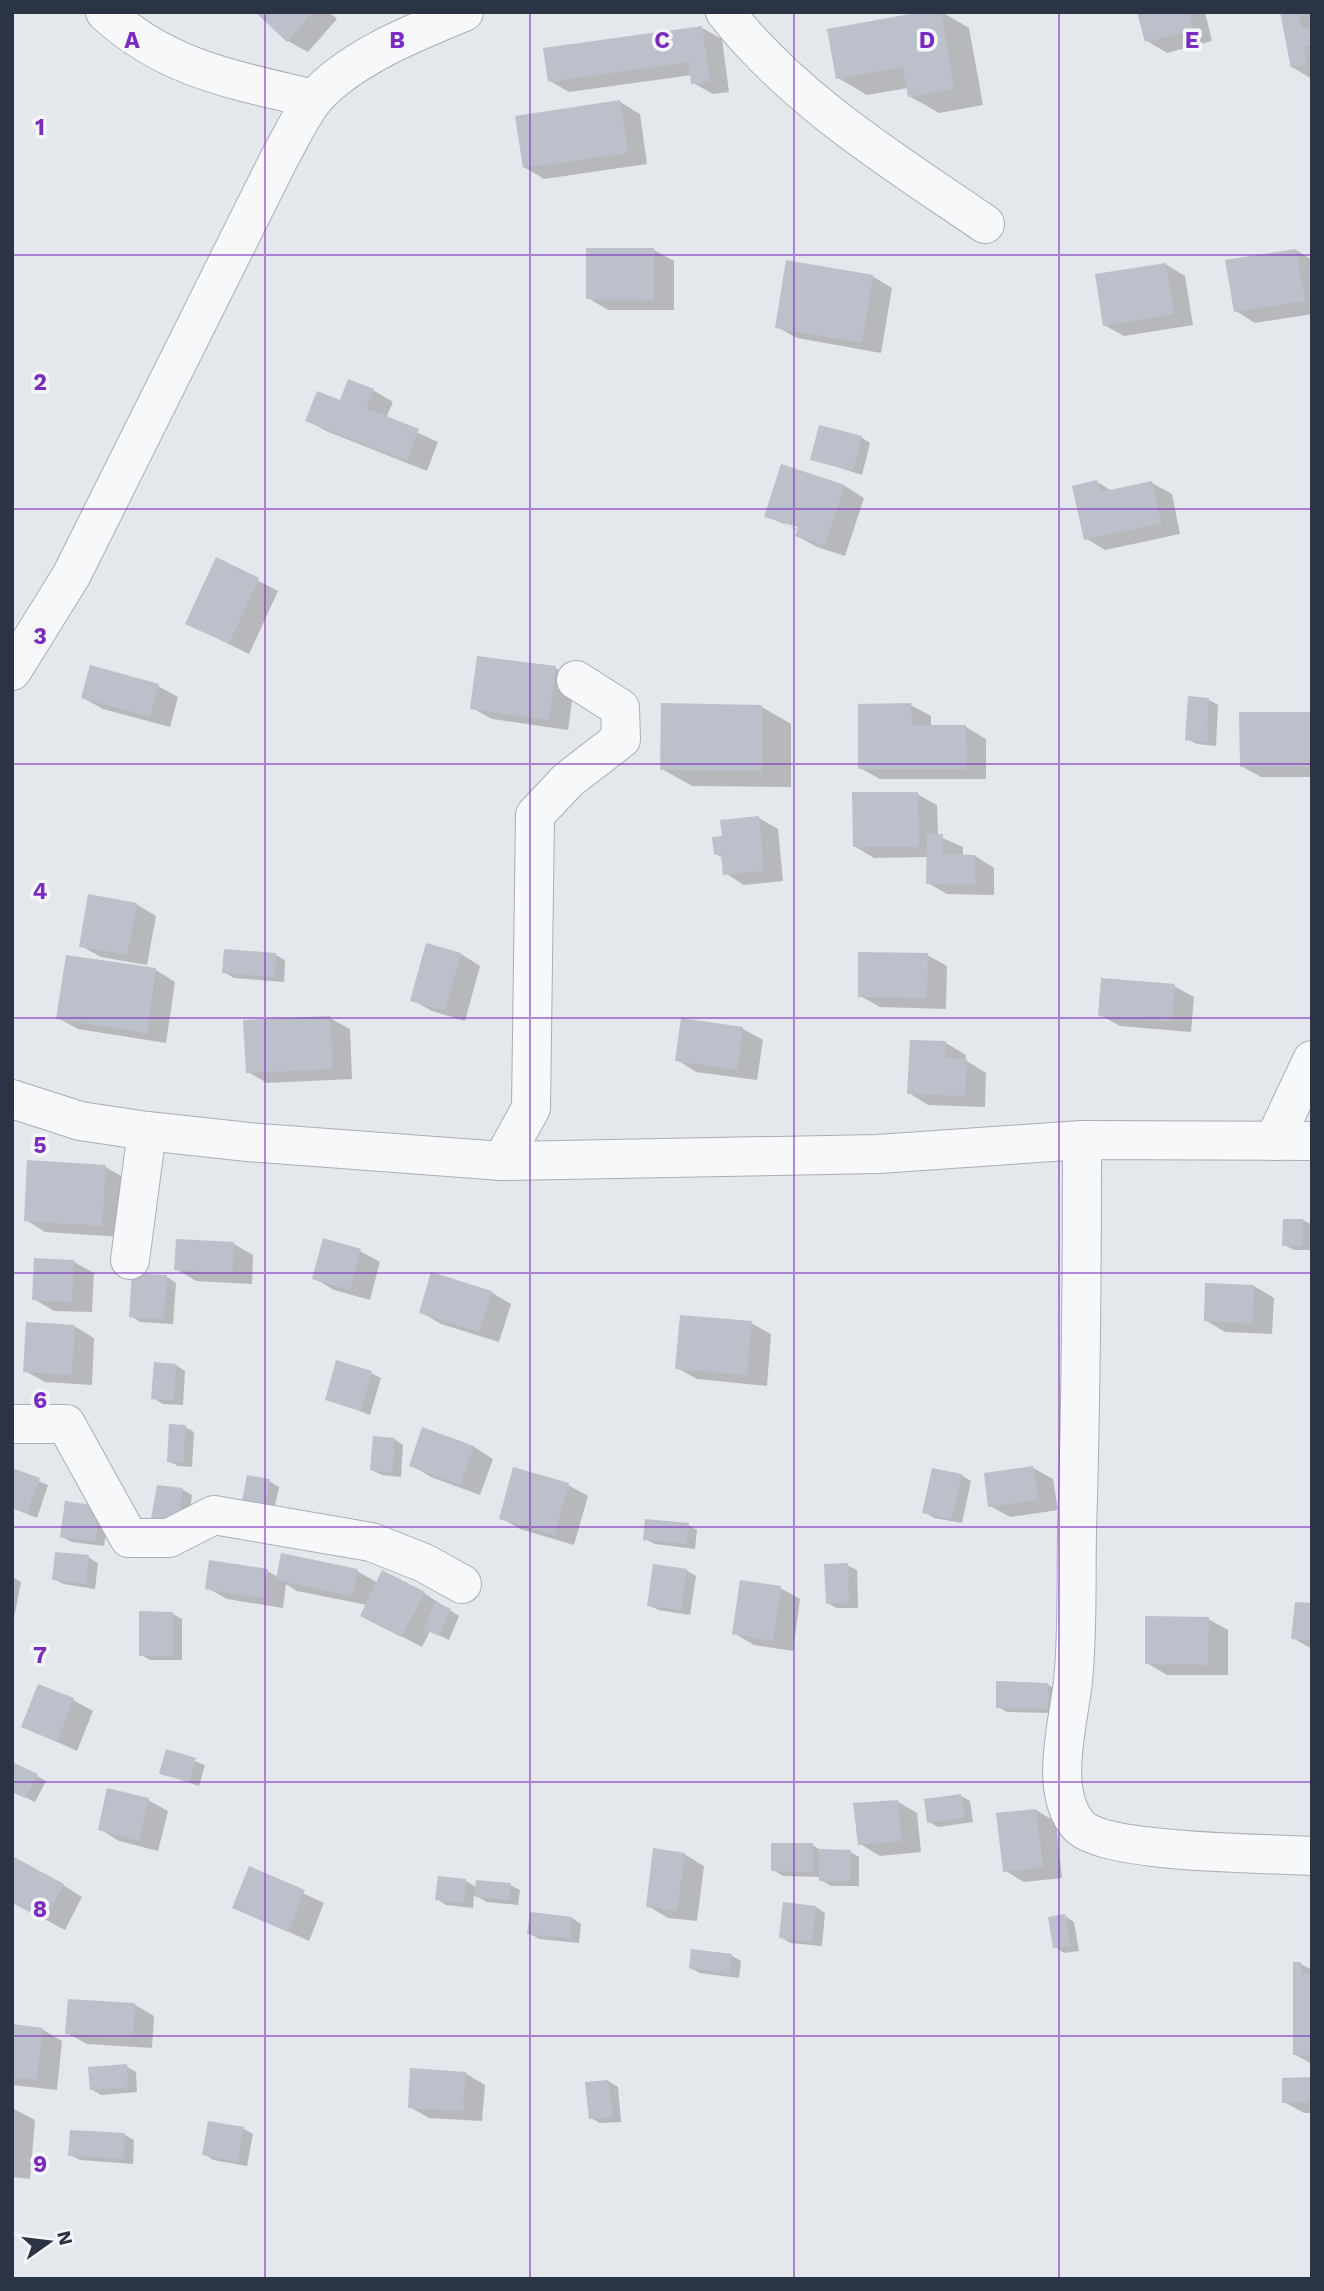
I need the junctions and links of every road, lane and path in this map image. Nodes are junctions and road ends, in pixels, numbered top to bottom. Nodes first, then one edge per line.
1 (104, 12) edge
2 (464, 12) edge
3 (725, 12) edge
4 (314, 99) junction
5 (985, 224) dead end
6 (12, 671) edge
7 (576, 680) dead end
8 (1312, 1060) edge
9 (12, 1099) edge
10 (147, 1131) junction
11 (1083, 1140) junction
12 (1274, 1140) junction
13 (1312, 1141) edge
14 (502, 1161) junction
15 (130, 1261) dead end
16 (12, 1424) edge
17 (462, 1584) dead end
18 (1312, 1856) edge

1 - 4 street
2 - 4 street
3 - 5 street
4 - 6 street
7 - 14 street
8 - 12 street
9 - 10 street
10 - 14 street
10 - 15 street
11 - 12 street
11 - 14 street
11 - 18 street
12 - 13 street
16 - 17 street

